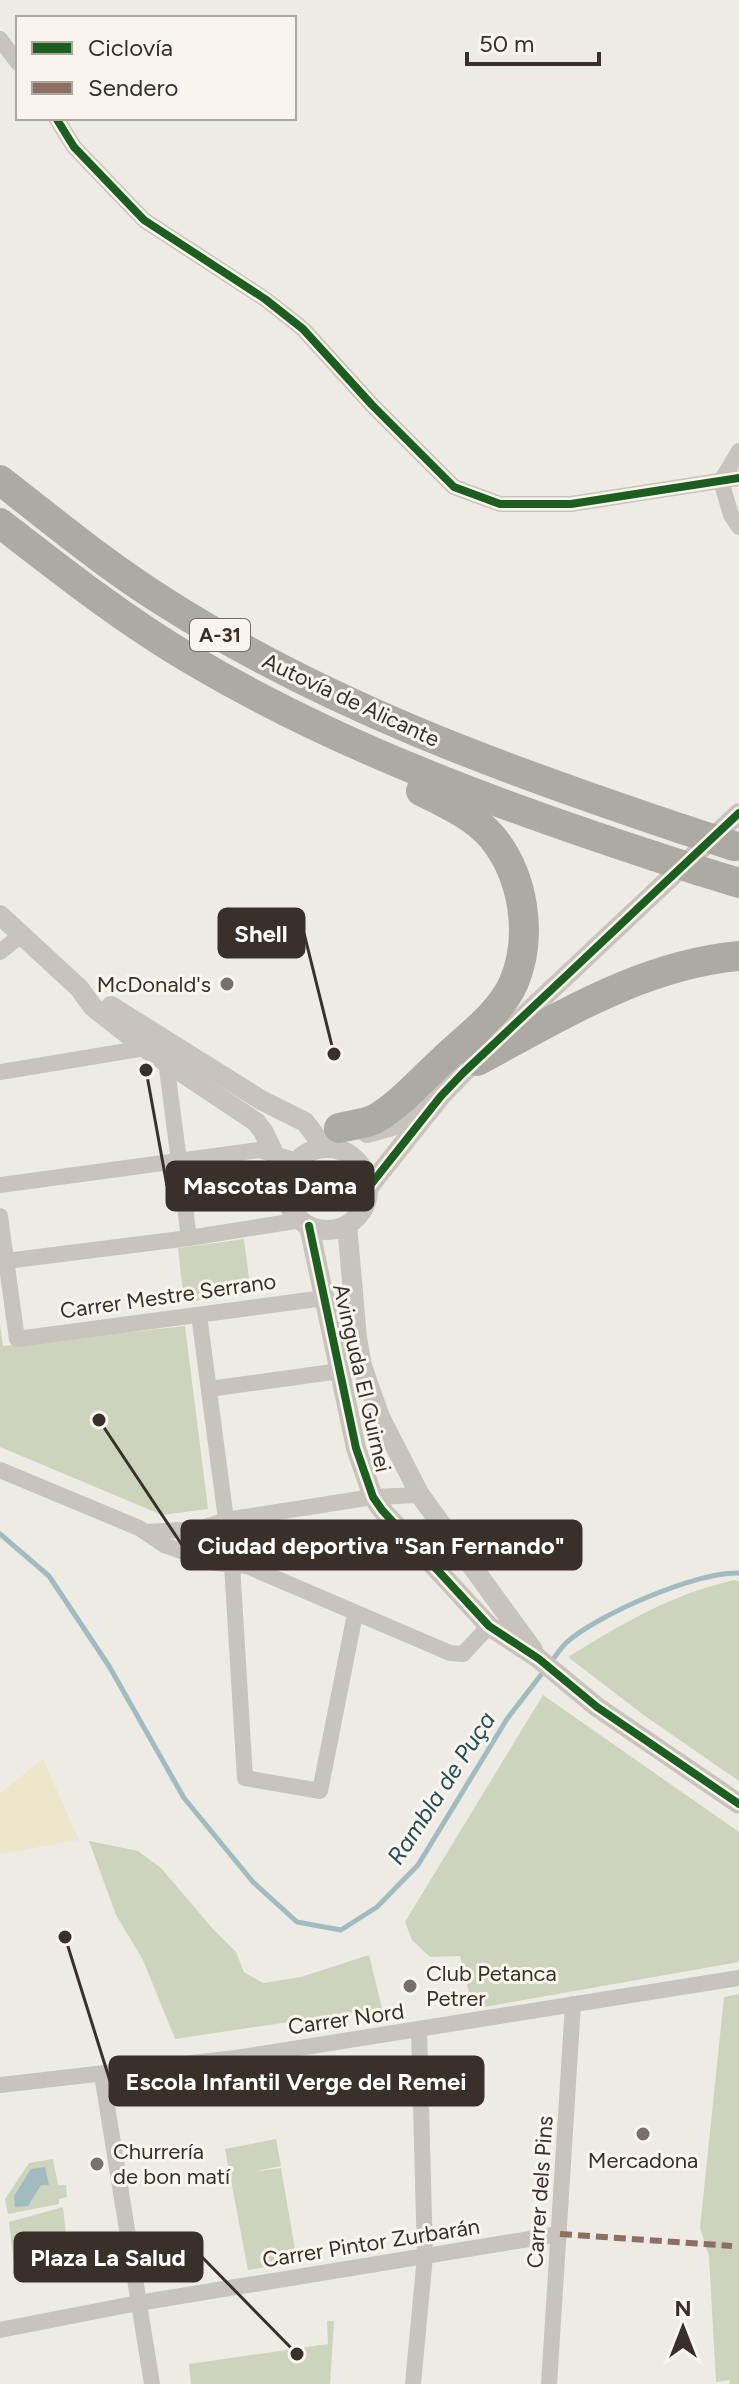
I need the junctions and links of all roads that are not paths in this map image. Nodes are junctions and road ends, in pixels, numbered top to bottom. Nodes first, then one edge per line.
1 (0, 39) edge
2 (16, 60) edge
3 (57, 120) edge
4 (739, 451) edge
5 (739, 478) edge
6 (0, 480) edge
7 (721, 481) junction
8 (0, 523) edge
9 (739, 527) edge
10 (289, 714) junction
11 (739, 813) edge
12 (737, 846) edge
13 (739, 883) edge
14 (0, 915) edge
15 (21, 935) junction
16 (0, 952) edge
17 (739, 956) edge
18 (79, 988) junction
19 (145, 1048) junction
20 (166, 1061) junction
21 (477, 1061) junction
22 (0, 1072) edge
23 (441, 1096) junction
24 (334, 1144) junction
25 (272, 1152) junction
26 (179, 1161) junction
27 (298, 1161) junction
28 (287, 1180) junction
29 (0, 1185) edge
30 (368, 1188) junction
31 (0, 1216) edge
32 (305, 1223) junction
33 (347, 1225) junction
34 (189, 1238) junction
35 (6, 1261) junction
36 (324, 1298) junction
37 (199, 1315) junction
38 (340, 1371) junction
39 (209, 1389) junction
40 (0, 1470) edge
41 (420, 1495) junction
42 (373, 1497) junction
43 (226, 1520) junction
44 (146, 1532) junction
45 (232, 1565) junction
46 (355, 1614) junction
47 (489, 1626) junction
48 (539, 1659) junction
49 (739, 1804) edge
50 (739, 1978) edge
51 (573, 2004) junction
52 (419, 2031) junction
53 (102, 2075) junction
54 (2, 2086) edge
55 (560, 2234) junction
56 (425, 2256) junction
57 (138, 2303) junction
58 (0, 2330) edge
59 (152, 2384) edge
60 (413, 2384) edge
61 (549, 2384) edge

1 - 2 street
3 - 7 street
4 - 7 street
5 - 7 street
6 - 12 highway, Autovía de Alicante / A-31, bridge
7 - 9 street
8 - 10 highway, Autovía de Alicante / A-31
10 - 13 highway, Autovía de Alicante / A-31, bridge
10 - 24 highway
11 - 21 street
14 - 15 street
15 - 16 street
15 - 18 street
17 - 21 highway
18 - 19 street
18 - 24 street
19 - 20 street
19 - 22 street
20 - 25 street
20 - 26 street
21 - 23 street
23 - 24 street
23 - 30 street
24 - 27 street
24 - 30 street
25 - 26 street
25 - 27 street
25 - 28 street
26 - 29 street
26 - 34 street
27 - 28 street
28 - 32 street
30 - 33 street
31 - 35 street
32 - 33 street
32 - 34 street
32 - 36 street, Avinguda El Guirnei
33 - 41 street, Avinguda El Guirnei
34 - 35 street
35 - 37 street, Carrer Mestre Serrano
36 - 37 street, Carrer Mestre Serrano
36 - 38 street, Avinguda El Guirnei
37 - 39 street
38 - 39 street
38 - 42 street, Avinguda El Guirnei
39 - 43 street
40 - 44 street
41 - 42 street
41 - 48 street, Avinguda El Guirnei
42 - 43 street
42 - 47 street, Avinguda El Guirnei
43 - 44 street
43 - 45 street
44 - 45 street
45 - 46 street
45 - 46 street
46 - 47 street
47 - 48 street, Avinguda El Guirnei
48 - 49 street
50 - 51 street, Carrer Nord
51 - 52 street, Carrer Nord
51 - 55 street, Carrer dels Pins
52 - 53 street, Carrer Nord
52 - 56 street
53 - 54 street, Carrer Nord
53 - 57 street
55 - 56 street, Carrer Pintor Zurbarán
55 - 61 street, Carrer dels Pins
56 - 57 street, Carrer Pintor Zurbarán
56 - 60 street
57 - 58 street, Carrer Pintor Zurbarán
57 - 59 street

